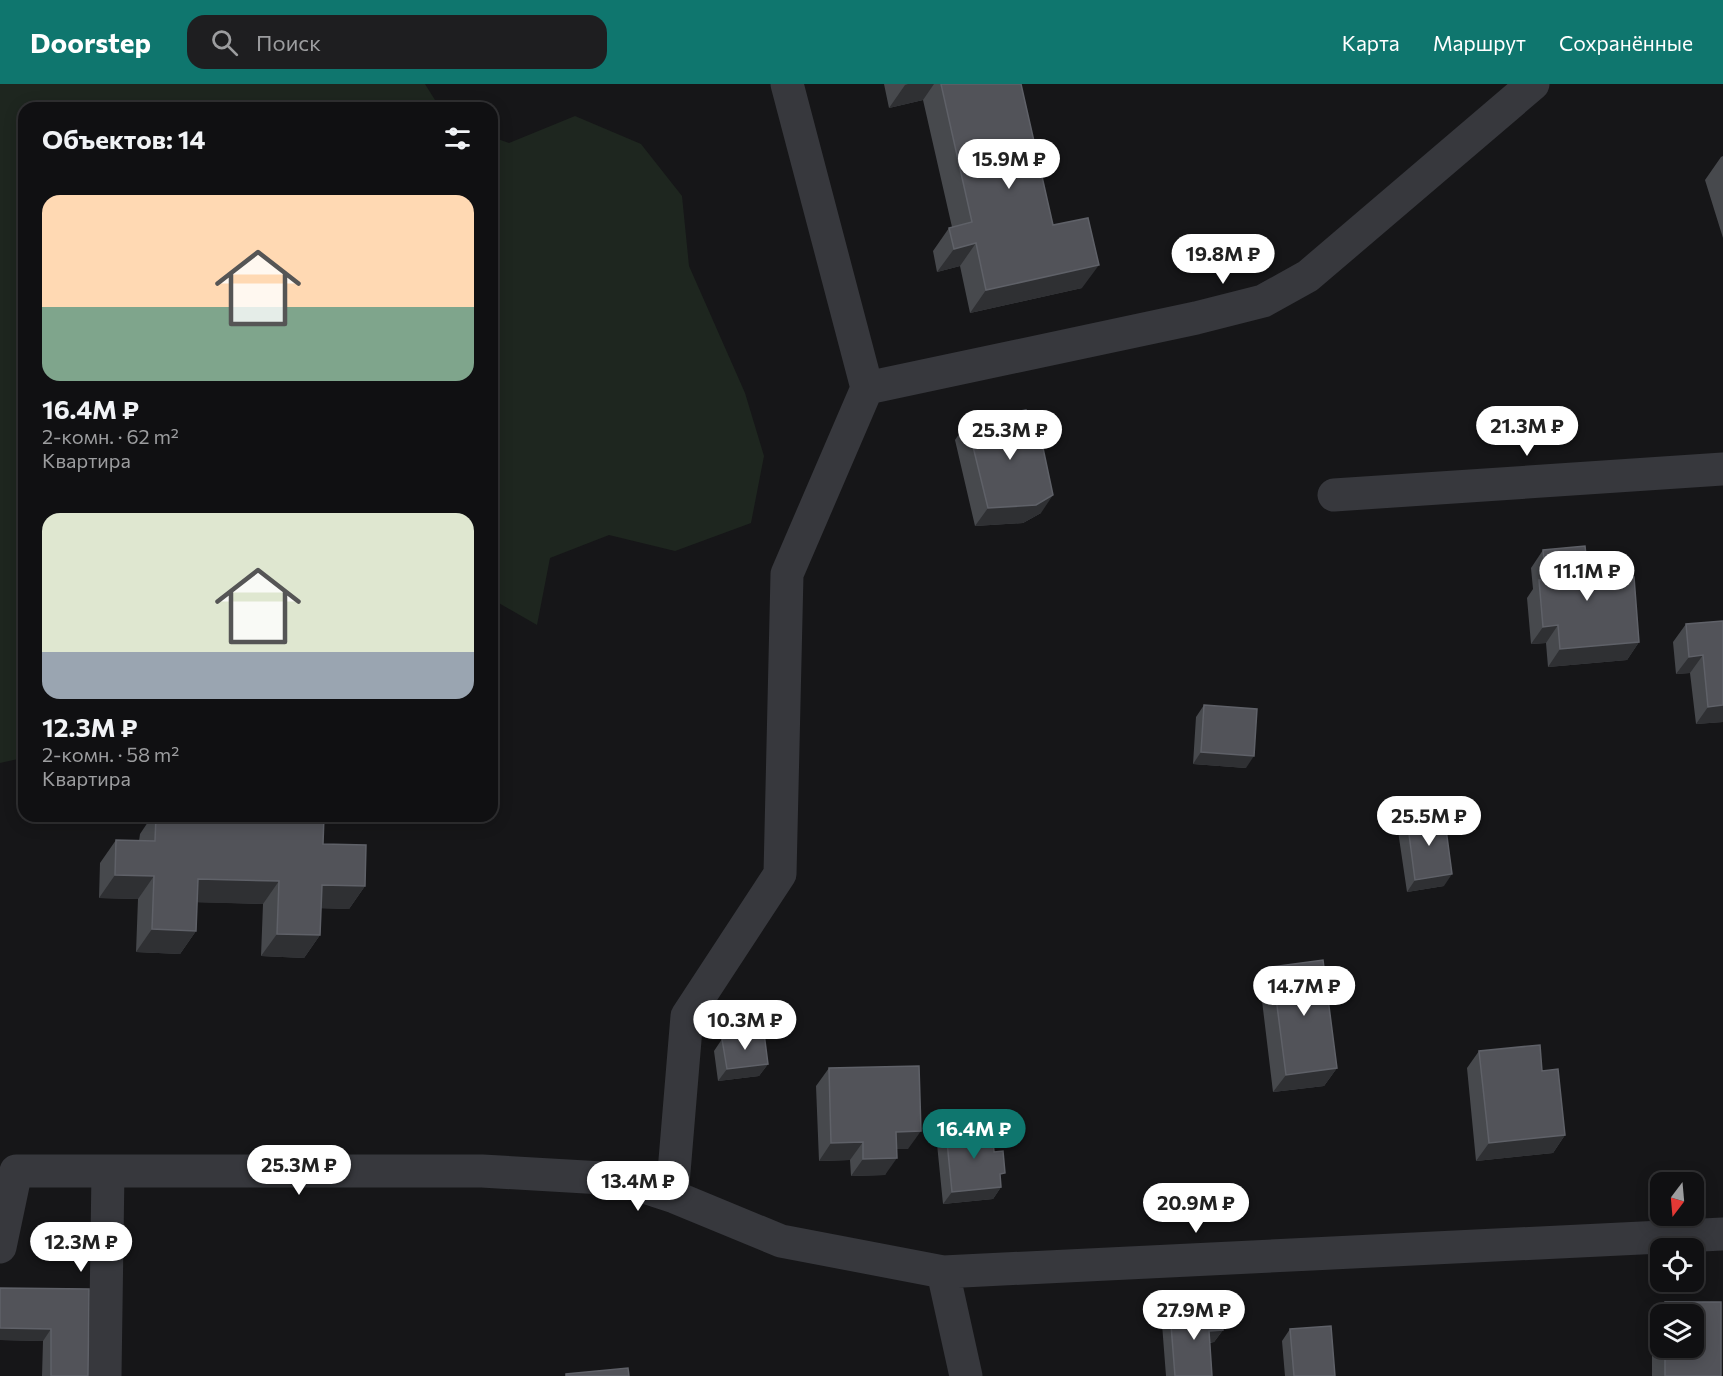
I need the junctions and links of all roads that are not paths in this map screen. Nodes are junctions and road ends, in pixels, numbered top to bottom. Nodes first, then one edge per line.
1 (787, 84) edge
2 (1533, 84) edge
3 (867, 388) junction
4 (1723, 469) edge
5 (1334, 495) dead end
6 (108, 1171) junction
7 (672, 1196) junction
8 (1723, 1234) edge
9 (0, 1246) edge
10 (943, 1272) junction
11 (105, 1376) edge
12 (966, 1376) edge

1 - 3 street
2 - 3 street
3 - 7 street
4 - 5 street
6 - 7 street
6 - 9 street
6 - 11 street
7 - 10 street
8 - 10 street
10 - 12 street

